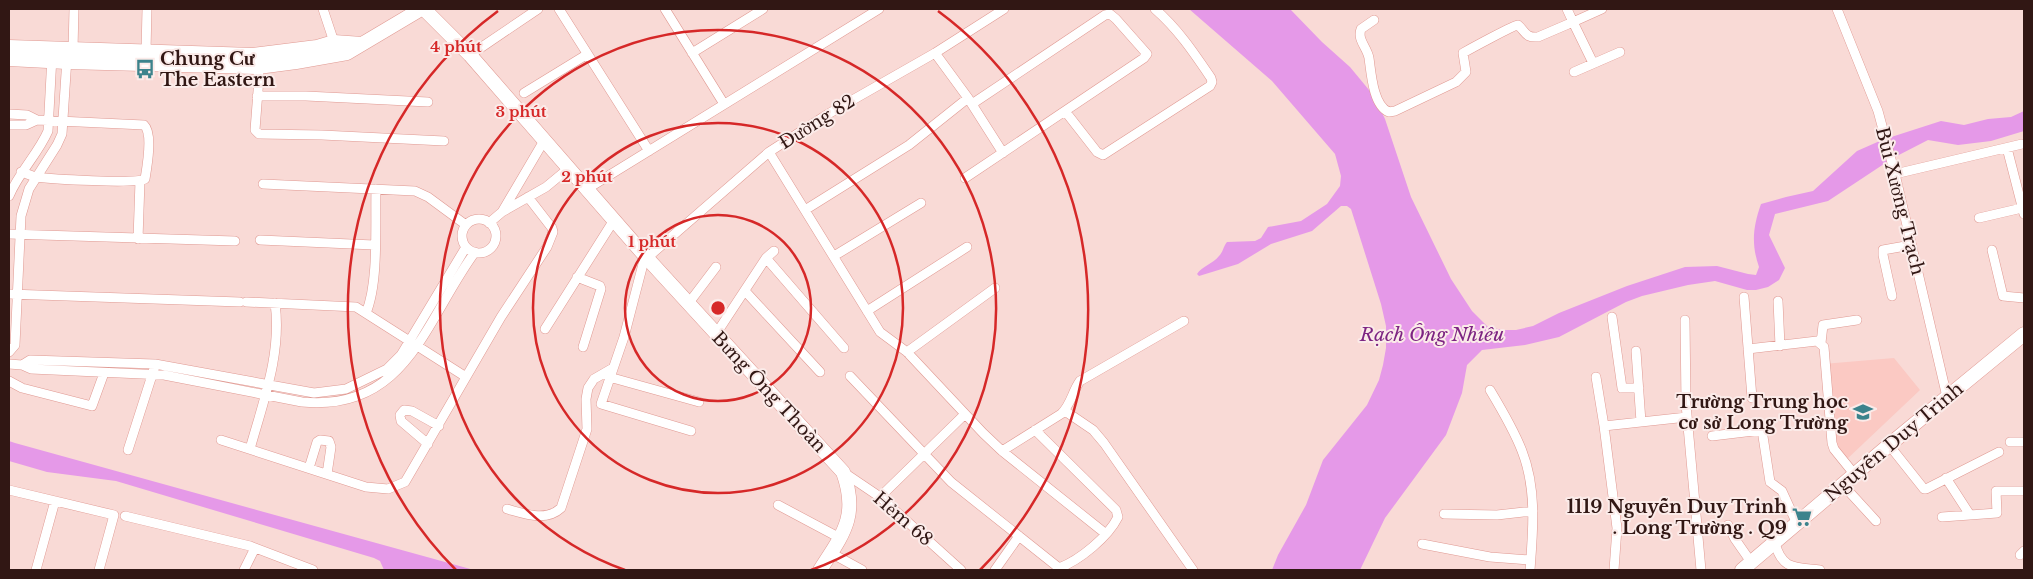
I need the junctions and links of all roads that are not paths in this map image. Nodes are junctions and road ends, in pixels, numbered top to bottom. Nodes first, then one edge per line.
1 (74, 9) edge
2 (147, 9) edge
3 (323, 9) edge
4 (422, 9) edge
5 (538, 9) edge
6 (559, 9) edge
7 (665, 9) edge
8 (763, 9) edge
9 (879, 9) edge
10 (1004, 9) edge
11 (1155, 9) edge
12 (1567, 9) edge
13 (1602, 9) edge
14 (1837, 9) edge
15 (1374, 20) dead end
16 (1573, 22) junction
17 (9, 47) edge
18 (336, 48) junction
19 (146, 51) junction
20 (1620, 52) dead end
21 (69, 53) junction
22 (692, 53) junction
23 (936, 53) junction
24 (586, 54) junction
25 (52, 55) junction
26 (470, 55) junction
27 (9, 59) edge
28 (1593, 64) junction
29 (258, 66) junction
30 (1574, 72) dead end
31 (524, 93) dead end
32 (257, 96) junction
33 (970, 101) junction
34 (428, 102) dead end
35 (724, 104) junction
36 (1065, 111) junction
37 (9, 114) edge
38 (37, 120) junction
39 (49, 121) junction
40 (63, 122) junction
41 (9, 125) edge
42 (545, 139) junction
43 (444, 141) dead end
44 (2022, 144) dead end
45 (2007, 148) junction
46 (648, 151) junction
47 (769, 152) junction
48 (1003, 153) junction
49 (569, 168) junction
50 (1894, 170) junction
51 (21, 172) junction
52 (36, 177) junction
53 (965, 178) dead end
54 (140, 181) junction
55 (262, 184) dead end
56 (376, 189) junction
57 (587, 189) junction
58 (9, 196) edge
59 (528, 197) junction
60 (921, 203) dead end
61 (805, 210) junction
62 (2023, 210) edge
63 (502, 212) junction
64 (1979, 218) dead end
65 (614, 220) junction
66 (489, 222) junction
67 (466, 225) junction
68 (9, 234) edge
69 (19, 235) junction
70 (138, 238) junction
71 (260, 240) dead end
72 (235, 242) dead end
73 (374, 244) junction
74 (1912, 245) junction
75 (466, 247) junction
76 (967, 247) dead end
77 (1992, 250) dead end
78 (774, 251) dead end
79 (475, 252) junction
80 (834, 256) junction
81 (647, 258) junction
82 (766, 258) junction
83 (716, 267) dead end
84 (577, 276) junction
85 (996, 288) dead end
86 (745, 291) junction
87 (13, 295) edge
88 (1892, 296) dead end
89 (1744, 297) dead end
90 (2024, 298) edge
91 (1778, 301) dead end
92 (275, 303) junction
93 (688, 304) junction
94 (867, 311) junction
95 (366, 313) junction
96 (1612, 317) dead end
97 (1684, 320) dead end
98 (1857, 320) dead end
99 (1184, 321) dead end
100 (545, 329) dead end
101 (716, 334) junction
102 (2024, 334) edge
103 (1821, 343) junction
104 (413, 344) junction
105 (1780, 346) junction
106 (583, 347) dead end
107 (844, 348) dead end
108 (1748, 349) junction
109 (1636, 351) dead end
110 (9, 352) edge
111 (907, 352) junction
112 (9, 364) edge
113 (155, 364) junction
114 (22, 365) junction
115 (611, 372) junction
116 (820, 372) dead end
117 (104, 373) junction
118 (153, 375) junction
119 (850, 376) dead end
120 (466, 377) junction
121 (1596, 377) dead end
122 (9, 381) edge
123 (268, 385) junction
124 (1639, 388) junction
125 (1490, 390) dead end
126 (265, 395) junction
127 (1947, 397) junction
128 (1752, 398) dead end
129 (698, 402) dead end
130 (1065, 411) junction
131 (965, 414) junction
132 (1687, 417) junction
133 (1642, 422) junction
134 (438, 426) junction
135 (1604, 426) junction
136 (1035, 430) junction
137 (691, 431) dead end
138 (1712, 436) dead end
139 (221, 440) dead end
140 (2010, 442) dead end
141 (2024, 442) edge
142 (428, 444) junction
143 (1890, 445) junction
144 (250, 449) junction
145 (128, 450) dead end
146 (1002, 451) junction
147 (1999, 452) dead end
148 (925, 455) junction
149 (309, 468) junction
150 (843, 472) junction
151 (327, 474) junction
152 (1855, 475) junction
153 (1946, 478) junction
154 (1843, 485) junction
155 (9, 490) edge
156 (2024, 491) edge
157 (880, 497) junction
158 (55, 501) junction
159 (778, 505) dead end
160 (507, 509) dead end
161 (1533, 511) junction
162 (1444, 514) dead end
163 (1970, 515) junction
164 (125, 516) dead end
165 (1942, 517) dead end
166 (1876, 521) dead end
167 (1796, 524) junction
168 (1728, 525) dead end
169 (1106, 534) junction
170 (1019, 536) junction
171 (840, 538) junction
172 (1775, 543) junction
173 (1422, 544) dead end
174 (255, 548) junction
175 (831, 553) junction
176 (1530, 560) junction
177 (1747, 566) edge
178 (1190, 569) edge
179 (36, 570) edge
180 (99, 570) edge
181 (244, 570) edge
182 (313, 570) edge
183 (820, 570) edge
184 (862, 570) edge
185 (961, 570) edge
186 (995, 570) edge
187 (1530, 570) edge
188 (1614, 570) edge
189 (1701, 570) edge
190 (1820, 570) edge

1 - 21 street
2 - 19 street
3 - 18 street
4 - 18 street
4 - 26 street, Bưng Ông Thoàn
5 - 26 street
6 - 24 street
7 - 22 street
8 - 22 street
9 - 35 street
10 - 23 street, Đường 82
11 - 36 street
12 - 16 street
13 - 16 street
14 - 50 street, Bùi Xương Trạch
15 - 16 street
16 - 28 street
17 - 25 street
18 - 19 street
18 - 29 street
19 - 21 street
20 - 28 street
21 - 25 street
21 - 29 street
21 - 40 street
22 - 35 street
23 - 33 street
23 - 47 street, Đường 82
24 - 31 street
24 - 46 street
25 - 27 street
25 - 39 street
26 - 42 street, Bưng Ông Thoàn
28 - 30 street
29 - 32 street
32 - 34 street
32 - 43 street
33 - 36 street
33 - 48 street
33 - 61 street
35 - 46 street
36 - 48 street
37 - 38 street
38 - 39 street
38 - 41 street
39 - 40 street
39 - 51 street
40 - 52 street
40 - 54 street
42 - 49 street, Bưng Ông Thoàn
42 - 63 street
44 - 45 street
45 - 50 street
45 - 62 street
46 - 57 street
47 - 61 street
47 - 81 street, Đường 82
48 - 53 street
49 - 57 street, Bưng Ông Thoàn
49 - 59 street
50 - 74 street, Bùi Xương Trạch
51 - 52 street
51 - 58 street
52 - 54 street
52 - 69 street
54 - 70 street
55 - 56 street
56 - 67 street
56 - 73 street
57 - 65 street, Bưng Ông Thoàn
59 - 63 street
59 - 120 street
60 - 80 street
61 - 80 street
62 - 64 street
63 - 66 street
65 - 81 street, Bưng Ông Thoàn
65 - 84 street
66 - 67 street
66 - 79 street
67 - 75 street
68 - 69 street
69 - 70 street
69 - 87 street
70 - 72 street
71 - 73 street
73 - 95 street
74 - 88 street
74 - 127 street, Bùi Xương Trạch
75 - 79 street
75 - 104 street
76 - 94 street
77 - 90 street
78 - 82 street
79 - 104 street
80 - 94 street
81 - 93 street, Bưng Ông Thoàn
81 - 115 street
82 - 86 street
82 - 107 street
83 - 93 street
84 - 100 street
84 - 106 street
85 - 111 street
86 - 101 street
86 - 116 street
87 - 92 street
87 - 110 street
89 - 108 street
91 - 105 street
92 - 95 street
92 - 123 street
93 - 101 street, Bưng Ông Thoàn
94 - 111 street
95 - 104 street
96 - 124 street
97 - 132 street
98 - 103 street
99 - 130 street
101 - 150 street, Bưng Ông Thoàn
102 - 127 street, Nguyễn Duy Trinh
103 - 105 street
103 - 152 street
104 - 120 street
104 - 123 street
104 - 126 street
105 - 108 street
108 - 128 street
109 - 124 street
111 - 131 street
112 - 114 street
113 - 114 street
113 - 118 street
113 - 123 street
114 - 117 street
115 - 129 street
115 - 137 street
115 - 160 street
117 - 118 street
117 - 122 street
118 - 126 street
118 - 145 street
119 - 148 street
120 - 134 street
121 - 135 street
123 - 126 street
124 - 133 street
125 - 161 street
126 - 144 street
127 - 143 street, Nguyễn Duy Trinh
130 - 136 street
130 - 178 street
131 - 146 street
131 - 148 street
132 - 133 street
132 - 189 street
133 - 135 street
134 - 142 street
134 - 142 street
135 - 188 street
136 - 146 street
136 - 169 street
138 - 167 street
139 - 144 street
140 - 141 street
142 - 151 street
143 - 152 street, Nguyễn Duy Trinh
143 - 153 street
144 - 149 street
146 - 169 street
147 - 153 street
148 - 157 street
148 - 170 street
149 - 151 street
149 - 151 street
150 - 157 street, Hẻm 68
150 - 171 street, Bưng Ông Thoàn
152 - 154 street, Nguyễn Duy Trinh
153 - 163 street
154 - 166 street
154 - 167 street, Nguyễn Duy Trinh
155 - 158 street
156 - 163 street
157 - 185 street, Hẻm 68
158 - 179 street
158 - 180 street
159 - 171 street
161 - 162 street
161 - 176 street
163 - 165 street
164 - 174 street
167 - 172 street, Nguyễn Duy Trinh
168 - 177 street
169 - 170 street
170 - 186 street
171 - 175 street, Bưng Ông Thoàn
172 - 177 street, Nguyễn Duy Trinh
172 - 190 street
173 - 176 street
174 - 181 street
174 - 182 street
175 - 183 street, Bưng Ông Thoàn
175 - 184 street
176 - 187 street

